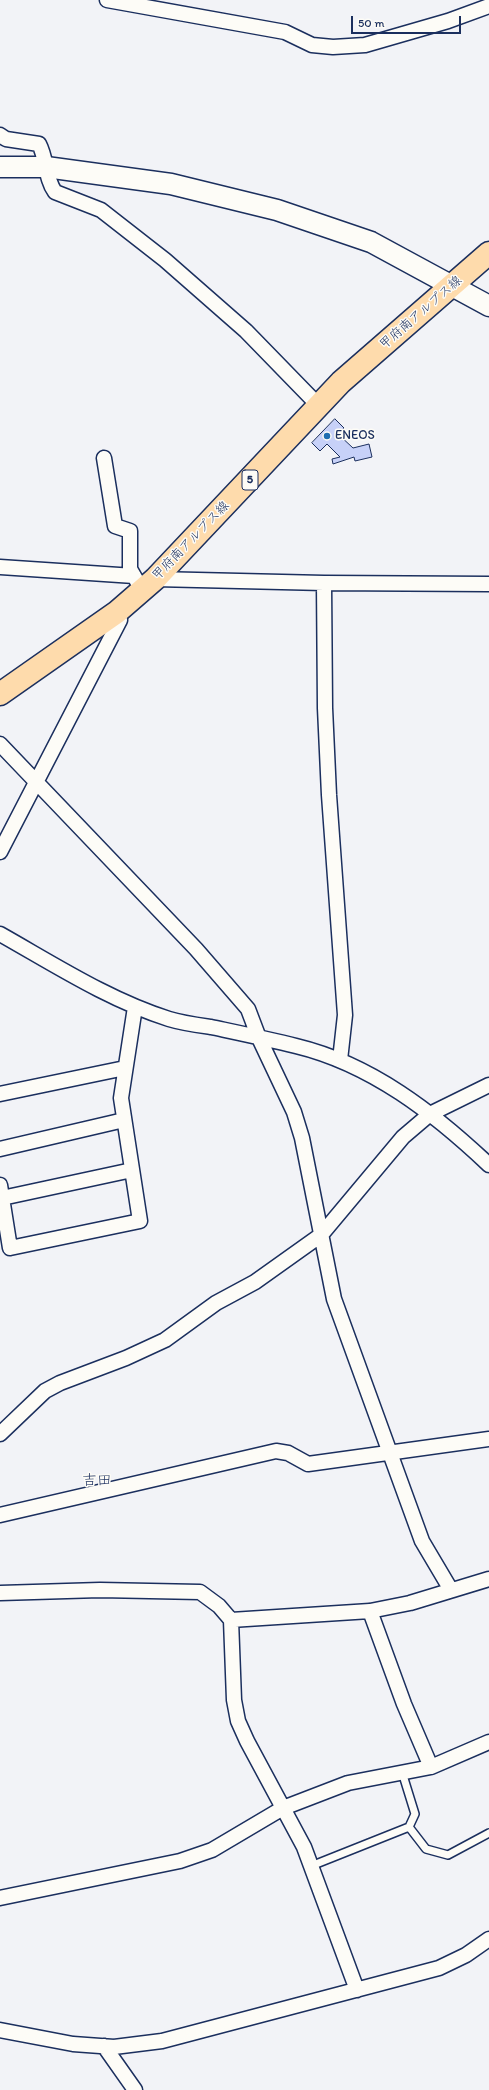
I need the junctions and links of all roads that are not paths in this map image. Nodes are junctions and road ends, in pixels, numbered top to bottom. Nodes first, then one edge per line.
1 (107, 0) edge
2 (489, 6) edge
3 (0, 135) edge
4 (0, 167) edge
5 (46, 167) junction
6 (489, 253) edge
7 (452, 286) junction
8 (489, 306) edge
9 (319, 406) junction
10 (104, 458) dead end
11 (0, 567) edge
12 (144, 582) junction
13 (324, 583) junction
14 (489, 584) edge
15 (489, 587) edge
16 (117, 612) junction
17 (0, 694) edge
18 (0, 744) edge
19 (36, 782) junction
20 (0, 852) edge
21 (0, 934) edge
22 (135, 1007) junction
23 (259, 1038) junction
24 (340, 1060) junction
25 (126, 1068) junction
26 (489, 1085) edge
27 (0, 1094) edge
28 (430, 1114) junction
29 (124, 1120) junction
30 (0, 1149) edge
31 (489, 1165) edge
32 (132, 1170) junction
33 (1, 1192) edge
34 (321, 1235) junction
35 (0, 1434) edge
36 (489, 1438) edge
37 (390, 1453) junction
38 (0, 1515) edge
39 (489, 1579) edge
40 (451, 1590) junction
41 (0, 1593) edge
42 (370, 1611) junction
43 (231, 1620) junction
44 (489, 1742) edge
45 (431, 1767) junction
46 (402, 1772) junction
47 (283, 1808) junction
48 (409, 1827) junction
49 (489, 1834) edge
50 (311, 1866) junction
51 (0, 1898) edge
52 (487, 1943) edge
53 (357, 1990) junction
54 (0, 2030) edge
55 (104, 2046) junction
56 (135, 2090) edge

1 - 2 street
3 - 5 street
4 - 5 street
5 - 7 street
5 - 9 street
6 - 7 main road, 甲府南アルプス線 / 5
7 - 8 street
7 - 9 main road, 甲府南アルプス線 / 5
9 - 12 main road, 甲府南アルプス線 / 5
10 - 12 street
11 - 12 street
12 - 13 street
12 - 16 main road, 甲府南アルプス線 / 5
13 - 14 street
13 - 24 street
14 - 15 street
16 - 17 main road, 甲府南アルプス線 / 5
16 - 19 street
18 - 19 street
19 - 20 street
19 - 23 street
21 - 22 street
22 - 23 street
22 - 25 street
23 - 24 street
23 - 34 street
24 - 28 street
25 - 27 street
25 - 29 street
26 - 28 street
28 - 31 street
28 - 34 street
29 - 30 street
29 - 32 street
32 - 33 street
32 - 33 street
34 - 35 street
34 - 37 street
36 - 37 street
37 - 38 street
37 - 40 street
39 - 40 street
40 - 42 street
41 - 43 street
42 - 43 street
42 - 45 street
43 - 47 street
44 - 45 street
45 - 46 street
46 - 47 street
46 - 48 lane
47 - 50 street
47 - 51 street
48 - 49 lane
48 - 50 lane
50 - 53 street
52 - 53 street
53 - 55 street
54 - 55 street
55 - 56 street

